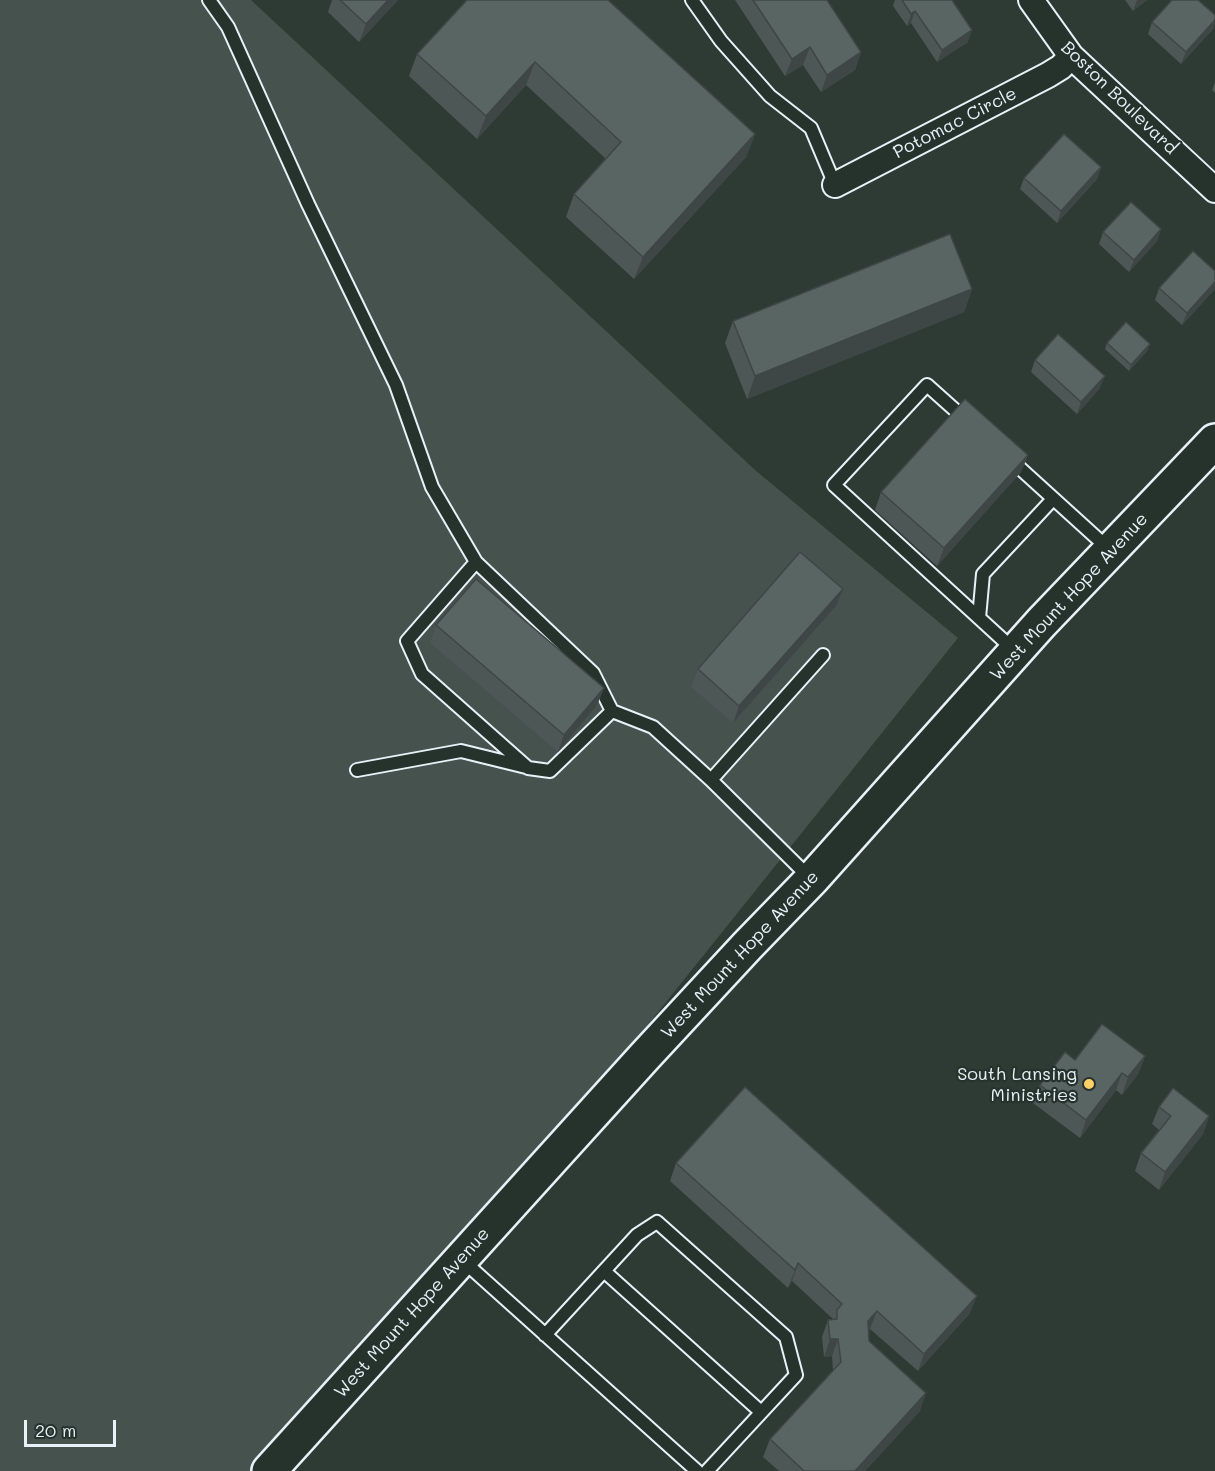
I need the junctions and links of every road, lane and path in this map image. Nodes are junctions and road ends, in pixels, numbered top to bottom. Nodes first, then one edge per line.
1 (209, 0) edge
2 (692, 0) edge
3 (1030, 0) edge
4 (1071, 56) junction
5 (836, 185) joint
6 (1215, 190) edge
7 (977, 430) edge
8 (1215, 441) edge
9 (1003, 453) edge
10 (1053, 499) junction
11 (1111, 551) junction
12 (476, 562) junction
13 (979, 618) junction
14 (1016, 651) junction
15 (823, 655) dead end
16 (612, 711) junction
17 (528, 768) junction
18 (357, 770) dead end
19 (711, 780) junction
20 (812, 879) junction
21 (460, 1259) junction
22 (603, 1271) junction
23 (545, 1335) junction
24 (761, 1412) junction
25 (269, 1471) edge
26 (697, 1471) edge
27 (707, 1471) edge

1 - 12 lane
2 - 5 lane
3 - 4 street, Boston Boulevard
4 - 5 street, Potomac Circle
4 - 6 street, Boston Boulevard
7 - 13 lane
8 - 11 street, West Mount Hope Avenue
9 - 10 lane
10 - 11 lane
10 - 13 lane
11 - 14 street, West Mount Hope Avenue
12 - 16 lane
12 - 17 lane
13 - 14 lane
14 - 20 street, West Mount Hope Avenue
15 - 19 lane
16 - 17 lane
16 - 19 lane
17 - 18 lane
19 - 20 lane
20 - 21 street, West Mount Hope Avenue
21 - 23 lane
21 - 25 street, West Mount Hope Avenue
22 - 23 lane
22 - 24 lane
22 - 24 lane
23 - 26 lane
24 - 27 lane

